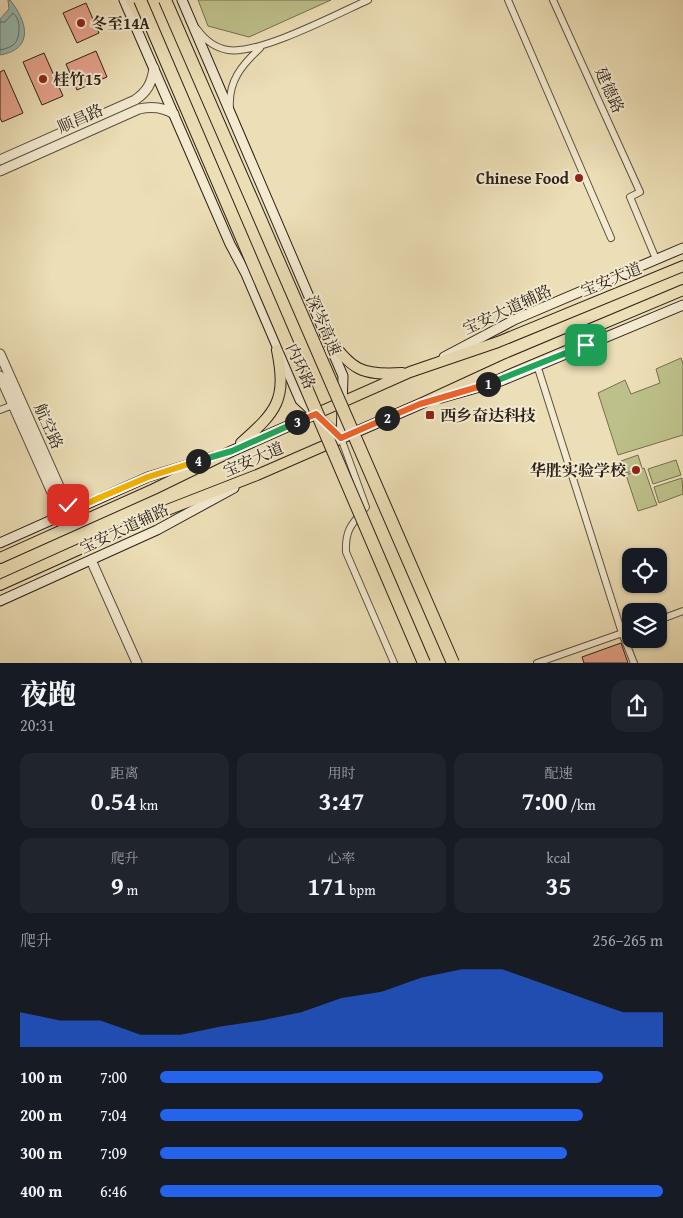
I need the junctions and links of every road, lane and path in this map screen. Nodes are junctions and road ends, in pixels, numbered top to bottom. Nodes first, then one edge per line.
1 (124, 0) edge
2 (132, 0) edge
3 (140, 0) edge
4 (165, 0) edge
5 (169, 0) edge
6 (182, 0) edge
7 (368, 0) edge
8 (508, 0) edge
9 (554, 0) edge
10 (192, 22) junction
11 (261, 47) junction
12 (186, 48) junction
13 (154, 68) junction
14 (171, 72) junction
15 (174, 114) junction
16 (232, 115) junction
17 (0, 160) edge
18 (0, 171) edge
19 (612, 238) dead end
20 (683, 248) edge
21 (656, 259) junction
22 (683, 266) edge
23 (683, 290) edge
24 (683, 305) edge
25 (325, 334) junction
26 (277, 350) junction
27 (0, 354) edge
28 (429, 365) junction
29 (537, 365) junction
30 (410, 372) junction
31 (0, 376) edge
32 (342, 402) junction
33 (420, 404) junction
34 (13, 405) junction
35 (0, 410) edge
36 (316, 414) junction
37 (341, 438) junction
38 (232, 451) junction
39 (257, 475) junction
40 (66, 513) junction
41 (0, 543) edge
42 (0, 558) edge
43 (92, 560) junction
44 (0, 585) edge
45 (0, 601) edge
46 (683, 611) edge
47 (667, 617) edge
48 (622, 633) joint
49 (628, 648) edge
50 (137, 663) edge
51 (394, 663) edge
52 (424, 663) edge
53 (453, 663) edge
54 (537, 663) edge
55 (634, 663) edge

1 - 13 main road, 内环路
2 - 14 highway, bridge
3 - 14 highway, bridge
4 - 12 highway, 深岑高速, bridge
5 - 12 highway, bridge
6 - 10 main road, 内环路
7 - 11 street
8 - 19 street
9 - 21 street, 建德路
10 - 11 street
10 - 16 main road, 内环路
11 - 16 street
12 - 53 highway, 深岑高速, bridge
13 - 15 main road, 内环路
13 - 17 main road, 顺昌路
14 - 52 highway, bridge
15 - 18 main road, 顺昌路
15 - 26 main road, 内环路
16 - 25 main road, 内环路
20 - 21 main road, 宝安大道辅路
21 - 28 main road, 宝安大道辅路
22 - 28 main road, 宝安大道
23 - 33 main road, 宝安大道
24 - 29 main road
25 - 30 main road
25 - 32 main road, 内环路
26 - 36 main road, 内环路
26 - 38 main road
27 - 40 main road, 航空路
28 - 30 main road, 宝安大道
29 - 33 main road
29 - 48 street
30 - 32 main road, 宝安大道
31 - 34 main road, 航空路
32 - 36 main road, 宝安大道
32 - 37 main road, 内环路
33 - 37 main road, 宝安大道
34 - 35 street
34 - 40 main road, 航空路
36 - 37 main road, 内环路
36 - 38 main road, 宝安大道
37 - 39 main road, 宝安大道
37 - 51 street
38 - 40 main road
38 - 42 main road, 宝安大道
39 - 43 main road, 宝安大道辅路
39 - 44 main road, 宝安大道
40 - 41 main road
43 - 45 main road, 宝安大道辅路
43 - 50 main road
46 - 47 street
48 - 54 street
49 - 55 street

